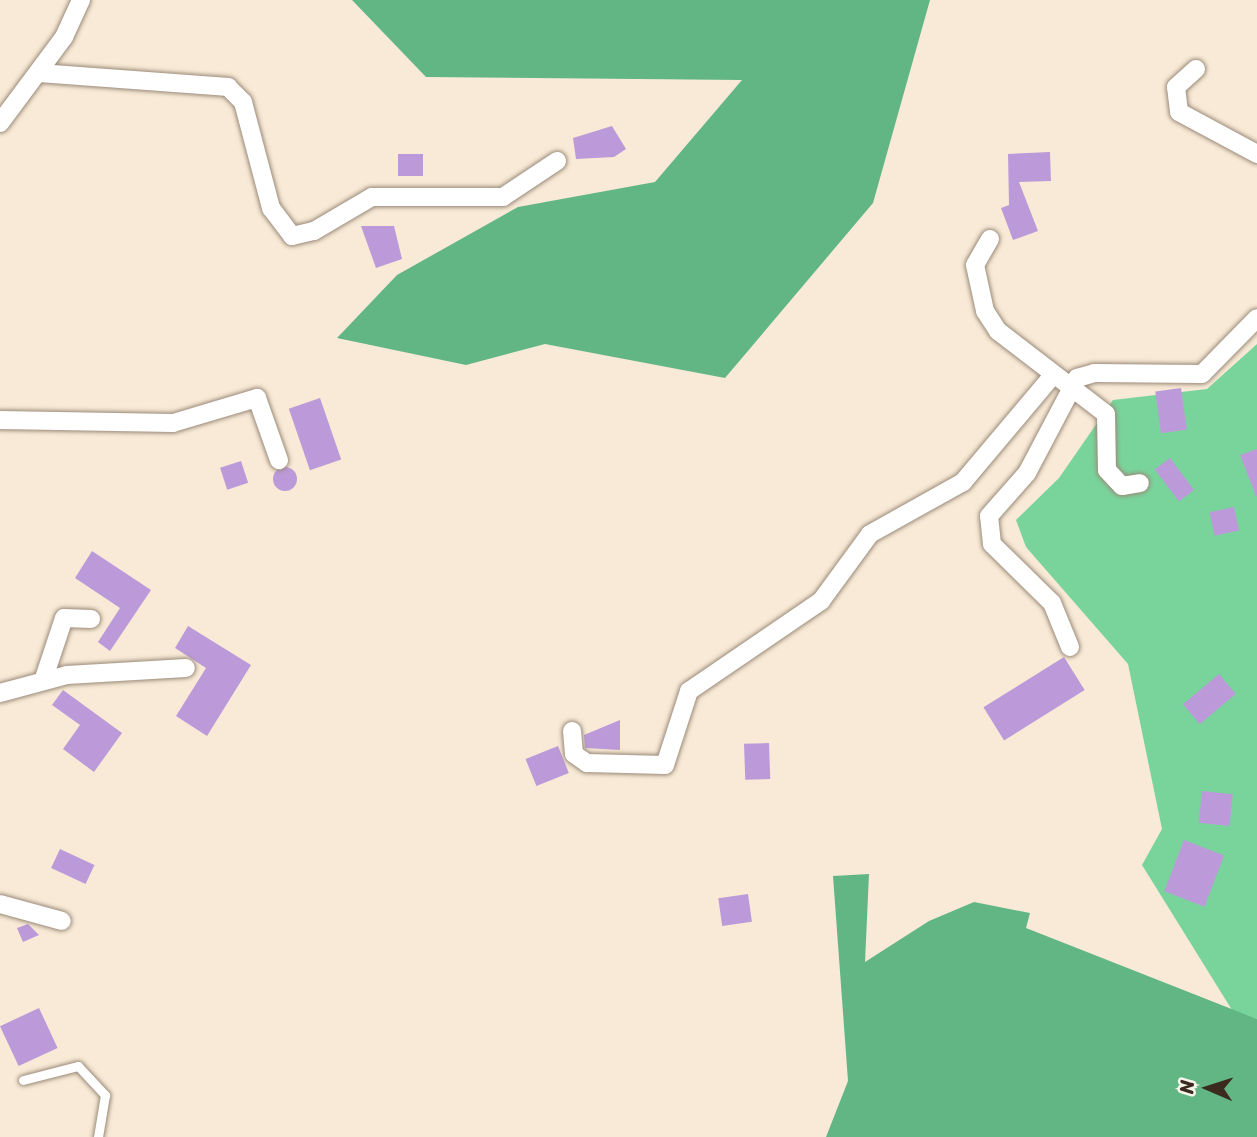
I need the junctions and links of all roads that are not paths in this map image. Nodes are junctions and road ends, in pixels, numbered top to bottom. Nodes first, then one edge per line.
1 (81, 0) edge
2 (1196, 69) dead end
3 (39, 73) junction
4 (0, 122) edge
5 (1257, 154) edge
6 (557, 161) dead end
7 (990, 239) dead end
8 (1257, 318) edge
9 (1053, 375) junction
10 (1068, 387) junction
11 (0, 420) edge
12 (279, 460) dead end
13 (1140, 483) dead end
14 (91, 619) dead end
15 (1070, 647) dead end
16 (186, 668) dead end
17 (44, 678) junction
18 (0, 693) edge
19 (572, 732) dead end
20 (0, 904) edge
21 (62, 921) dead end
22 (23, 1080) dead end
23 (98, 1137) edge

1 - 3 street
2 - 5 street
3 - 4 street
3 - 6 street
7 - 9 street
8 - 10 street
9 - 10 street
9 - 19 street
10 - 13 street
10 - 15 street
11 - 12 street
14 - 17 street
16 - 17 street
17 - 18 street
20 - 21 street
22 - 23 lane

